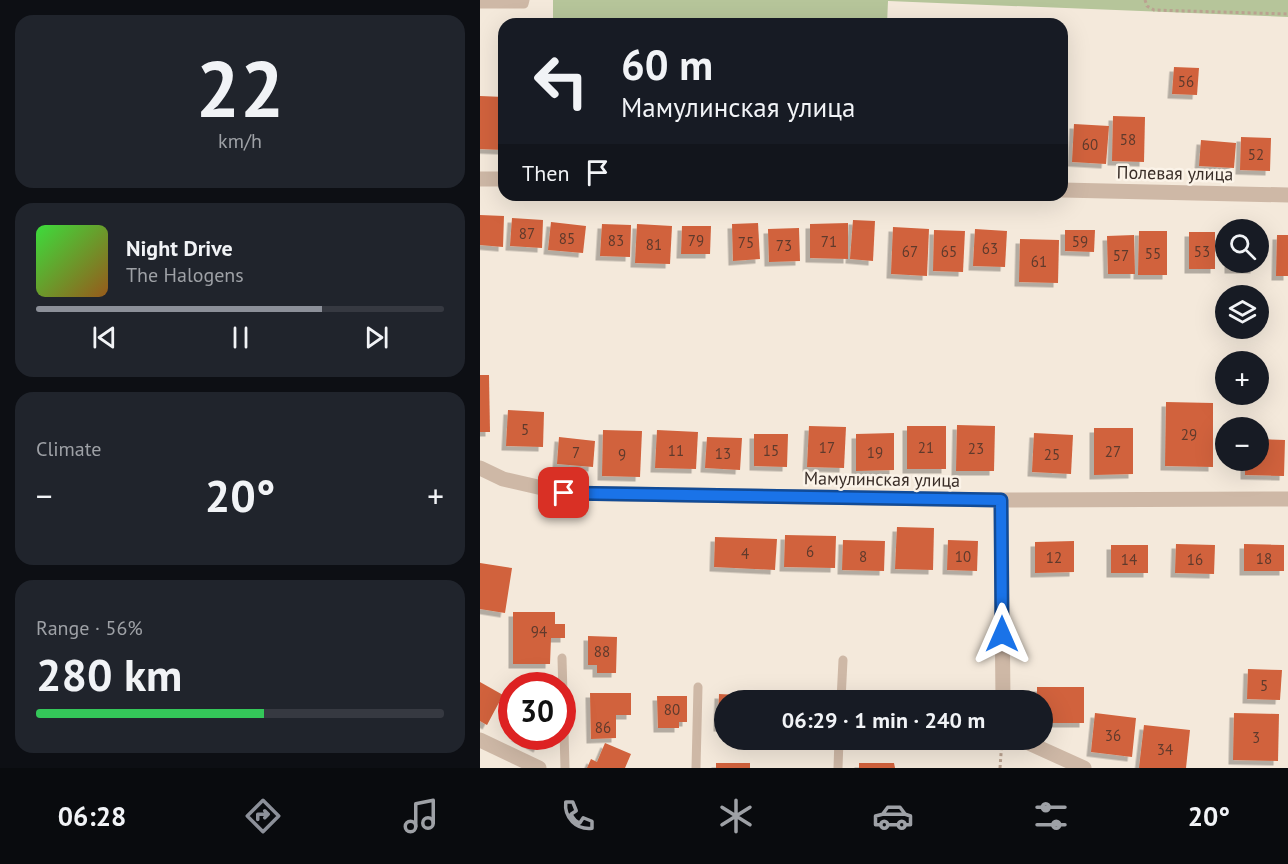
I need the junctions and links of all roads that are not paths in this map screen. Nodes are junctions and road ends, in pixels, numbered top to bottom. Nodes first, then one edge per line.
1 (525, 0) edge
2 (480, 4) edge
3 (480, 179) edge
4 (498, 179) edge
5 (1068, 190) edge
6 (1288, 195) edge
7 (480, 468) edge
8 (1288, 499) edge
9 (1001, 500) junction
10 (562, 658) dead end
11 (843, 660) dead end
12 (698, 687) dead end
13 (842, 690) edge
14 (1003, 690) edge
15 (480, 740) edge
16 (839, 750) edge
17 (1044, 750) edge
18 (539, 768) edge
19 (565, 768) edge
20 (696, 768) edge
21 (838, 768) edge
22 (1084, 768) edge

1 - 2 lane
3 - 4 street
5 - 6 street, Полевая улица
7 - 9 street, Мамулинская улица
8 - 9 street, Мамулинская улица
9 - 14 street
10 - 19 lane
11 - 13 lane
12 - 20 lane
15 - 18 street
16 - 21 lane
17 - 22 street

